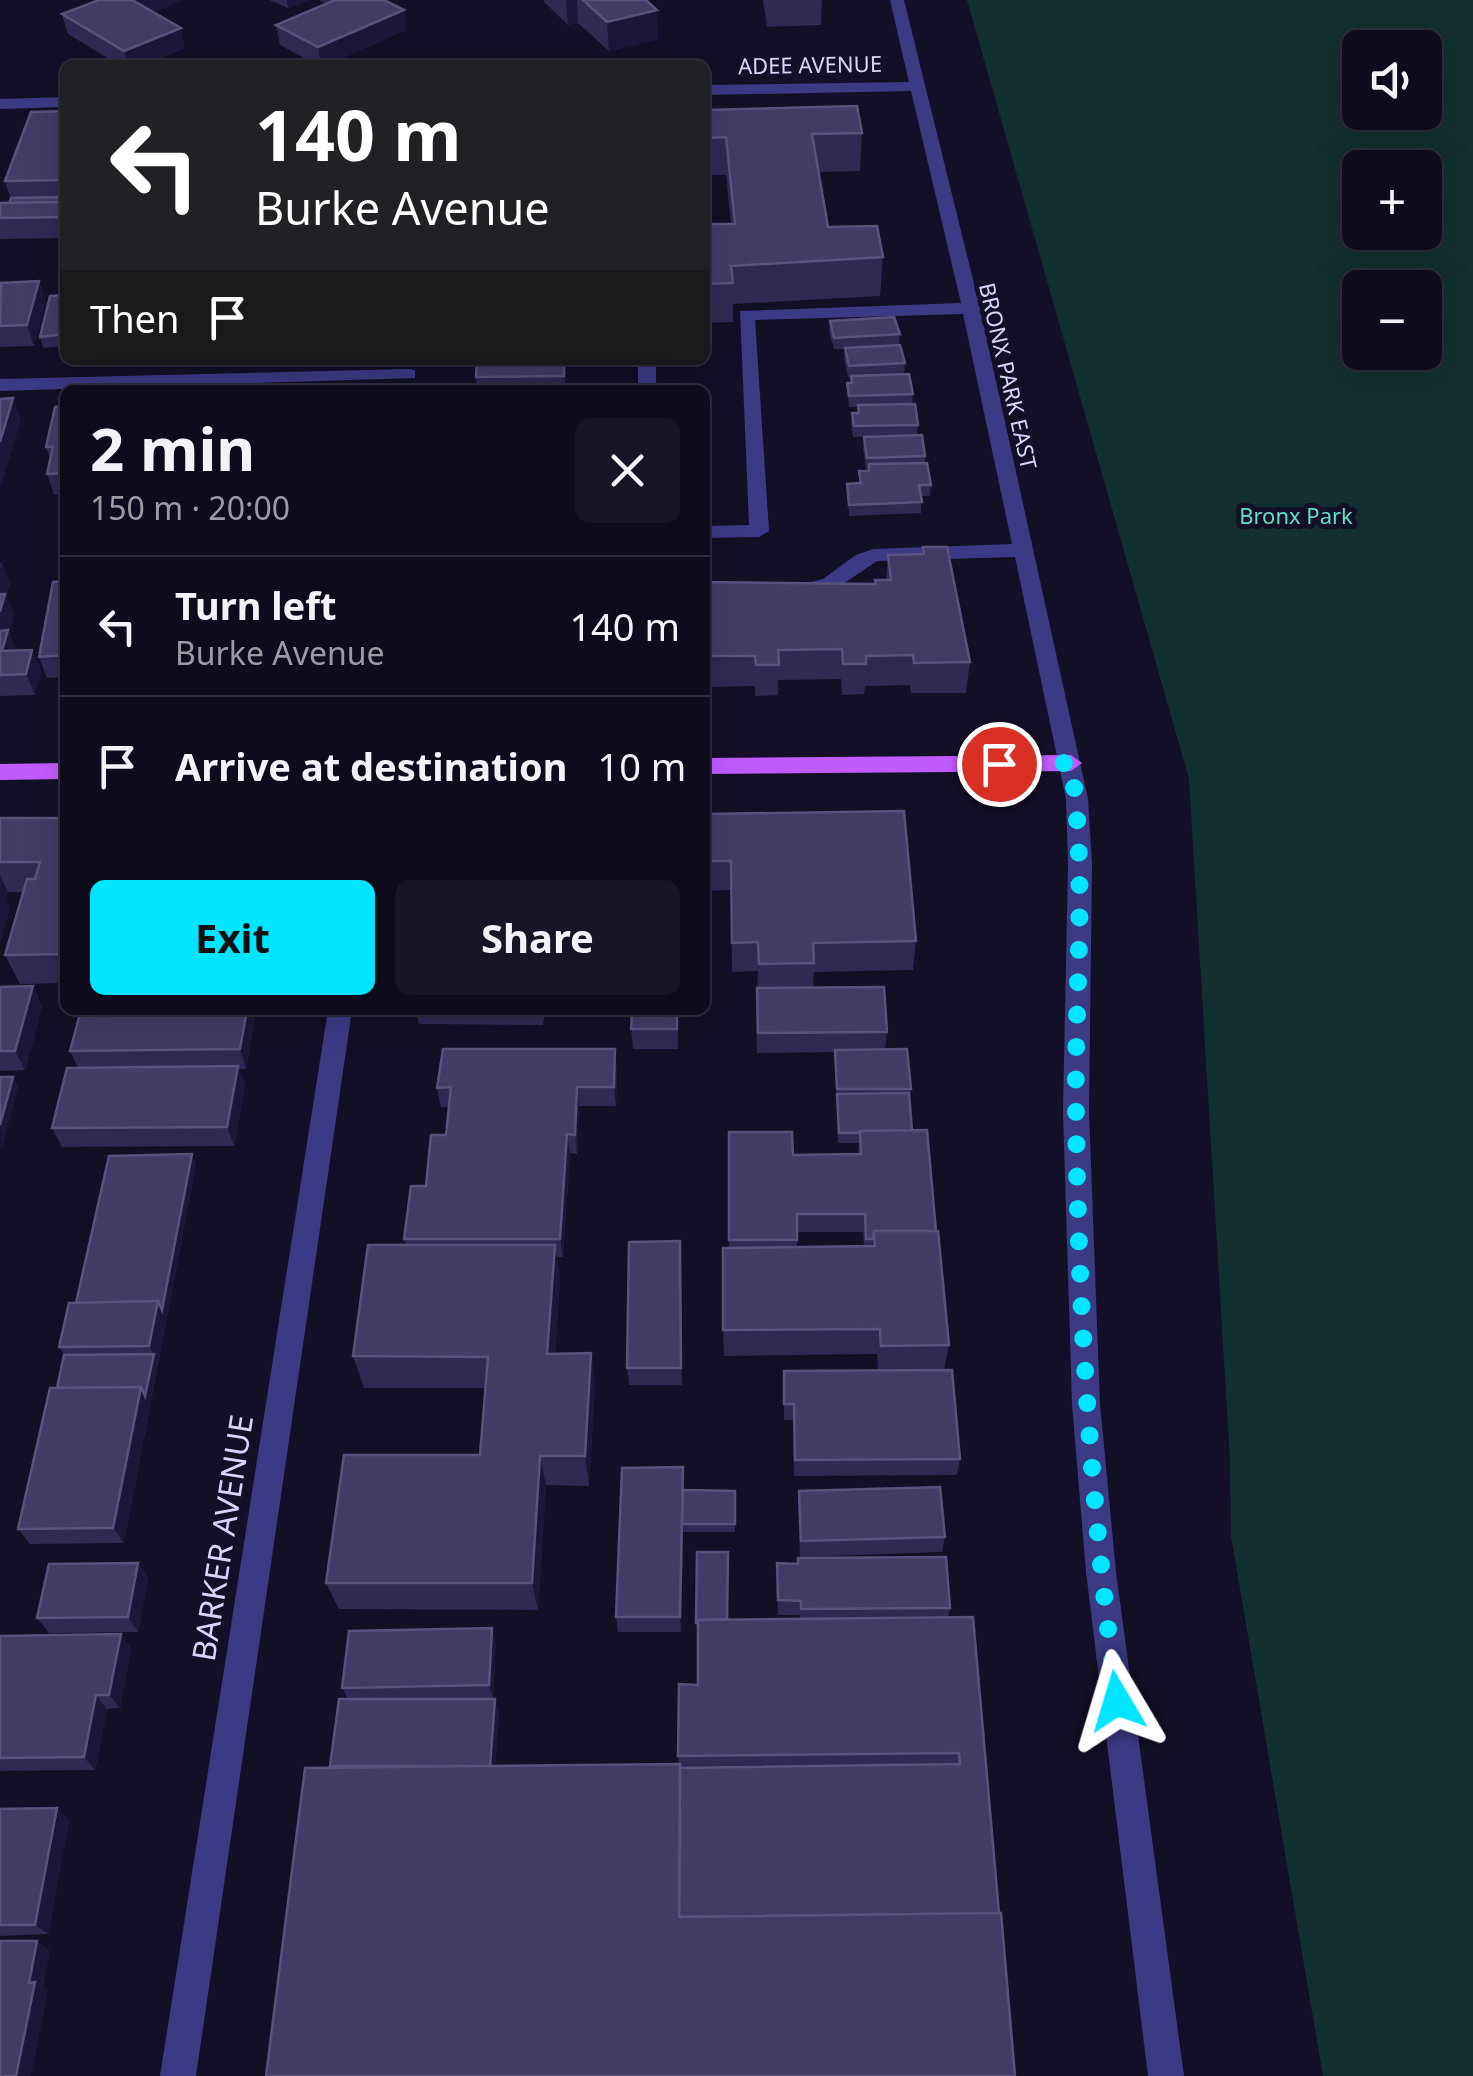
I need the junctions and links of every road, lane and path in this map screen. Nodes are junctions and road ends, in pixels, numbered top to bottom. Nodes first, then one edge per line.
1 (897, 0) edge
2 (917, 86) junction
3 (710, 90) edge
4 (60, 102) edge
5 (1, 106) edge
6 (971, 308) junction
7 (409, 375) edge
8 (0, 385) edge
9 (710, 532) edge
10 (1024, 550) junction
11 (789, 590) edge
12 (1071, 763) junction
13 (710, 766) edge
14 (60, 771) edge
15 (0, 772) edge
16 (339, 1015) edge
17 (178, 2076) edge
18 (1166, 2076) edge

1 - 2 street, BRONX PARK EAST
2 - 3 street, ADEE AVENUE
2 - 6 street, BRONX PARK EAST
4 - 5 street
6 - 9 street
6 - 10 street, BRONX PARK EAST
7 - 8 street
10 - 11 street
10 - 12 street, BRONX PARK EAST
12 - 13 main road
12 - 18 street, BRONX PARK EAST
14 - 15 main road
16 - 17 street, BARKER AVENUE

